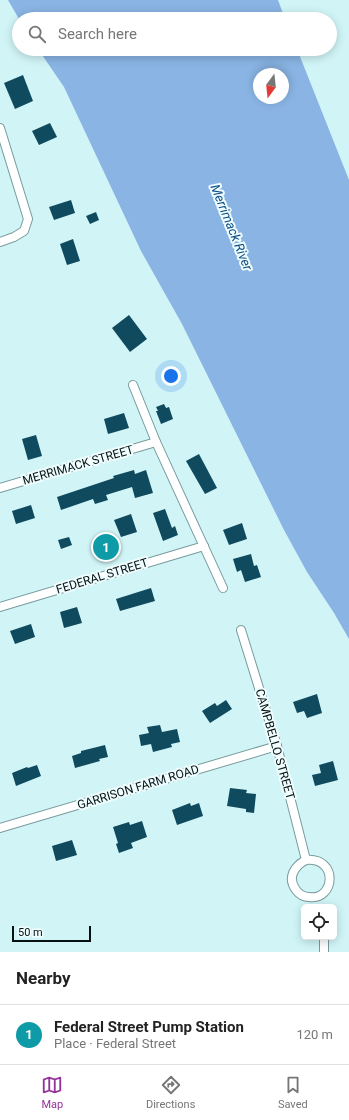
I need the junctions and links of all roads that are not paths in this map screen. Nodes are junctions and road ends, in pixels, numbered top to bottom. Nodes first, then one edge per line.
1 (0, 128) edge
2 (0, 242) edge
3 (133, 385) dead end
4 (156, 442) junction
5 (0, 488) edge
6 (204, 546) junction
7 (223, 588) dead end
8 (0, 607) edge
9 (241, 630) dead end
10 (277, 746) junction
11 (0, 828) edge
12 (306, 860) junction
13 (324, 940) edge
14 (324, 952) edge

1 - 2 street
3 - 4 street
4 - 5 street, MERRIMACK STREET
4 - 6 street
6 - 7 street
6 - 8 street, FEDERAL STREET
9 - 10 street, CAMPBELLO STREET
10 - 11 street, GARRISON FARM ROAD
10 - 12 street, CAMPBELLO STREET
12 - 12 street
13 - 14 street

